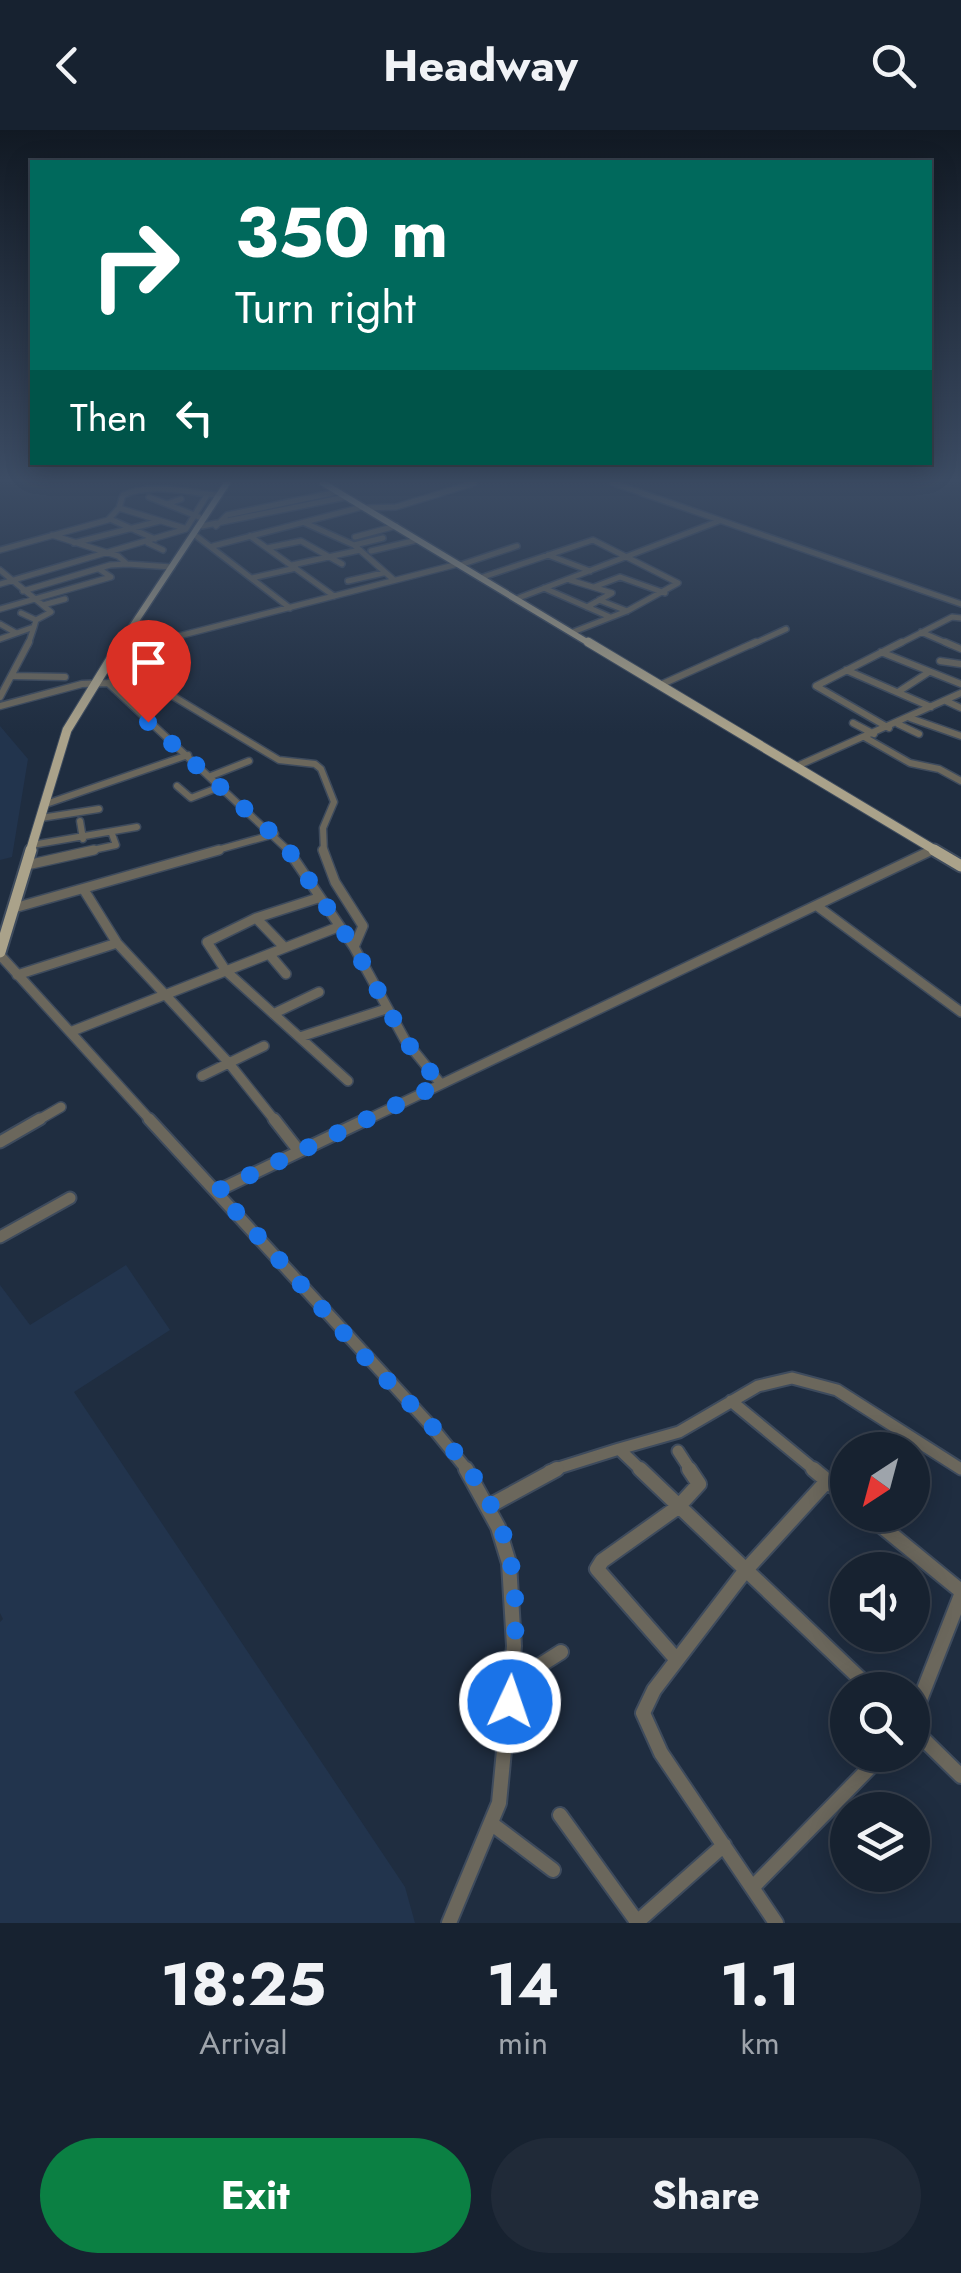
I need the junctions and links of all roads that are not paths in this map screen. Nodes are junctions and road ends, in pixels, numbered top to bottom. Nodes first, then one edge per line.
1 (61, 567) edge
2 (75, 567) edge
3 (108, 567) edge
4 (164, 567) edge
5 (168, 567) joint
6 (238, 567) edge
7 (292, 567) edge
8 (295, 567) edge
9 (378, 567) edge
10 (452, 567) edge
11 (462, 567) edge
12 (512, 567) edge
13 (581, 567) edge
14 (599, 567) edge
15 (648, 567) edge
16 (854, 567) edge
17 (56, 568) joint
18 (99, 568) junction
19 (16, 569) dead end
20 (590, 570) junction
21 (1, 572) edge
22 (383, 572) junction
23 (83, 573) junction
24 (32, 575) junction
25 (252, 578) junction
26 (480, 578) junction
27 (567, 579) junction
28 (12, 580) junction
29 (394, 580) junction
30 (654, 580) dead end
31 (348, 582) dead end
32 (0, 584) edge
33 (46, 584) junction
34 (641, 585) junction
35 (594, 587) junction
36 (544, 588) junction
37 (23, 591) junction
38 (665, 593) junction
39 (334, 596) junction
40 (516, 598) junction
41 (32, 599) junction
42 (65, 599) dead end
43 (599, 600) junction
44 (43, 604) junction
45 (961, 604) edge
46 (587, 607) junction
47 (290, 608) junction
48 (0, 610) edge
49 (627, 611) junction
50 (21, 613) dead end
51 (960, 616) edge
52 (611, 618) junction
53 (35, 623) junction
54 (0, 624) edge
55 (786, 629) dead end
56 (573, 632) junction
57 (921, 632) junction
58 (16, 633) junction
59 (0, 639) edge
60 (959, 646) edge
61 (115, 652) junction
62 (881, 652) junction
63 (940, 661) dead end
64 (961, 664) edge
65 (846, 670) junction
66 (929, 672) junction
67 (14, 676) junction
68 (65, 677) dead end
69 (88, 684) junction
70 (108, 684) junction
71 (961, 684) edge
72 (660, 685) junction
73 (898, 692) junction
74 (961, 693) edge
75 (0, 696) edge
76 (946, 701) junction
77 (11, 703) junction
78 (0, 706) edge
79 (931, 708) junction
80 (961, 708) edge
81 (910, 718) junction
82 (853, 723) dead end
83 (893, 726) junction
84 (919, 734) dead end
85 (870, 736) junction
86 (961, 736) edge
87 (188, 756) junction
88 (249, 761) dead end
89 (795, 767) junction
90 (151, 768) junction
91 (212, 776) junction
92 (160, 777) dead end
93 (961, 781) edge
94 (177, 786) dead end
95 (222, 786) junction
96 (46, 804) junction
97 (99, 809) dead end
98 (42, 818) junction
99 (80, 822) dead end
100 (137, 826) dead end
101 (112, 834) junction
102 (275, 834) junction
103 (84, 839) junction
104 (32, 845) junction
105 (934, 849) junction
106 (27, 864) junction
107 (961, 866) edge
108 (84, 890) junction
109 (318, 898) junction
110 (816, 906) junction
111 (14, 908) junction
112 (256, 918) junction
113 (338, 927) junction
114 (117, 942) junction
115 (354, 947) junction
116 (284, 948) junction
117 (0, 954) edge
118 (269, 954) junction
119 (226, 971) junction
120 (286, 974) dead end
121 (17, 975) junction
122 (319, 992) dead end
123 (164, 994) junction
124 (386, 1009) junction
125 (961, 1012) edge
126 (275, 1013) junction
127 (70, 1032) junction
128 (300, 1037) junction
129 (264, 1046) dead end
130 (228, 1062) junction
131 (202, 1076) dead end
132 (348, 1081) dead end
133 (440, 1084) junction
134 (61, 1107) dead end
135 (0, 1142) edge
136 (299, 1151) junction
137 (217, 1191) junction
138 (70, 1198) dead end
139 (0, 1237) edge
140 (731, 1401) junction
141 (619, 1449) junction
142 (678, 1451) dead end
143 (961, 1469) edge
144 (827, 1481) junction
145 (830, 1483) edge
146 (492, 1505) junction
147 (678, 1507) junction
148 (890, 1532) edge
149 (745, 1571) junction
150 (961, 1593) edge
151 (561, 1652) dead end
152 (677, 1660) junction
153 (853, 1672) edge
154 (930, 1676) edge
155 (512, 1683) junction
156 (930, 1743) edge
157 (866, 1772) edge
158 (961, 1776) edge
159 (560, 1815) dead end
160 (492, 1824) junction
161 (724, 1846) junction
162 (553, 1870) dead end
163 (753, 1888) junction
164 (449, 1923) edge
165 (637, 1923) edge
166 (776, 1923) edge

1 - 17 street
2 - 23 street
3 - 18 street
4 - 5 street
5 - 61 main road
6 - 25 street
7 - 25 street
8 - 39 street
9 - 22 street
10 - 29 street
11 - 26 main road
12 - 26 street
13 - 20 street
14 - 20 street
15 - 38 street
16 - 45 street
17 - 24 street
18 - 23 street
18 - 41 street
19 - 21 street
20 - 27 street
21 - 28 street
22 - 29 street
22 - 31 street
23 - 33 street
24 - 28 street
24 - 33 street
25 - 47 street
26 - 40 main road
27 - 35 street
27 - 36 street
28 - 32 street
28 - 37 street
29 - 39 street
30 - 34 street
33 - 37 street
34 - 35 street
34 - 38 street
35 - 43 street
36 - 40 street
36 - 46 street
37 - 41 street
38 - 49 street
39 - 47 street
40 - 56 main road
41 - 44 street
41 - 48 street
42 - 44 street
43 - 46 street
43 - 49 street
44 - 53 street
46 - 52 street
47 - 61 street
49 - 52 street
50 - 53 street
51 - 57 street
52 - 56 street
53 - 58 street
53 - 67 street
54 - 58 street
55 - 72 street
56 - 72 main road
57 - 60 street
57 - 62 street
58 - 59 street
61 - 69 main road
62 - 65 street
62 - 66 street
63 - 64 street
65 - 73 street
65 - 83 street
66 - 71 street
66 - 73 street
67 - 68 street
67 - 75 street
69 - 70 street
69 - 77 street
69 - 96 main road
70 - 87 street
70 - 115 street
72 - 89 main road
73 - 79 street
74 - 76 street
75 - 77 street
76 - 79 street
76 - 80 street
77 - 78 street
79 - 81 street
81 - 83 street
81 - 86 street
82 - 85 street
83 - 84 street
83 - 85 street
85 - 89 street
85 - 93 street
87 - 90 street
87 - 91 street
88 - 91 street
89 - 105 main road
90 - 92 street
90 - 96 street
91 - 95 street
94 - 95 street
95 - 102 street
96 - 98 main road
97 - 98 street
98 - 104 main road
99 - 103 street
100 - 101 street
101 - 103 street
101 - 106 street
102 - 108 street
102 - 109 street
103 - 104 street
104 - 106 main road
105 - 107 main road
105 - 110 street
106 - 111 main road
108 - 111 street
108 - 114 street
109 - 112 street
109 - 113 street
110 - 125 street
110 - 133 street
111 - 117 main road
112 - 116 street
112 - 119 street
113 - 115 street
113 - 116 street
114 - 121 street
114 - 123 street
115 - 124 street
116 - 118 street
117 - 121 street
118 - 119 street
118 - 120 street
119 - 123 street
119 - 126 street
121 - 127 street
122 - 126 street
123 - 127 street
123 - 130 street
124 - 128 street
124 - 133 street
126 - 128 street
127 - 137 street
128 - 132 street
129 - 130 street
130 - 131 street
130 - 136 street
133 - 136 street
134 - 135 street
136 - 137 street
137 - 146 street
138 - 139 street
140 - 141 street
140 - 143 street
140 - 144 street
141 - 146 street
141 - 147 street
142 - 147 street
144 - 145 street
144 - 149 street
146 - 155 street
147 - 149 street
147 - 152 street
148 - 150 street
149 - 152 street
149 - 153 street
150 - 154 street
151 - 155 street
152 - 161 street
155 - 160 street
156 - 158 street
157 - 163 street
159 - 165 street
160 - 162 street
160 - 164 street
161 - 163 street
161 - 165 street
163 - 166 street

